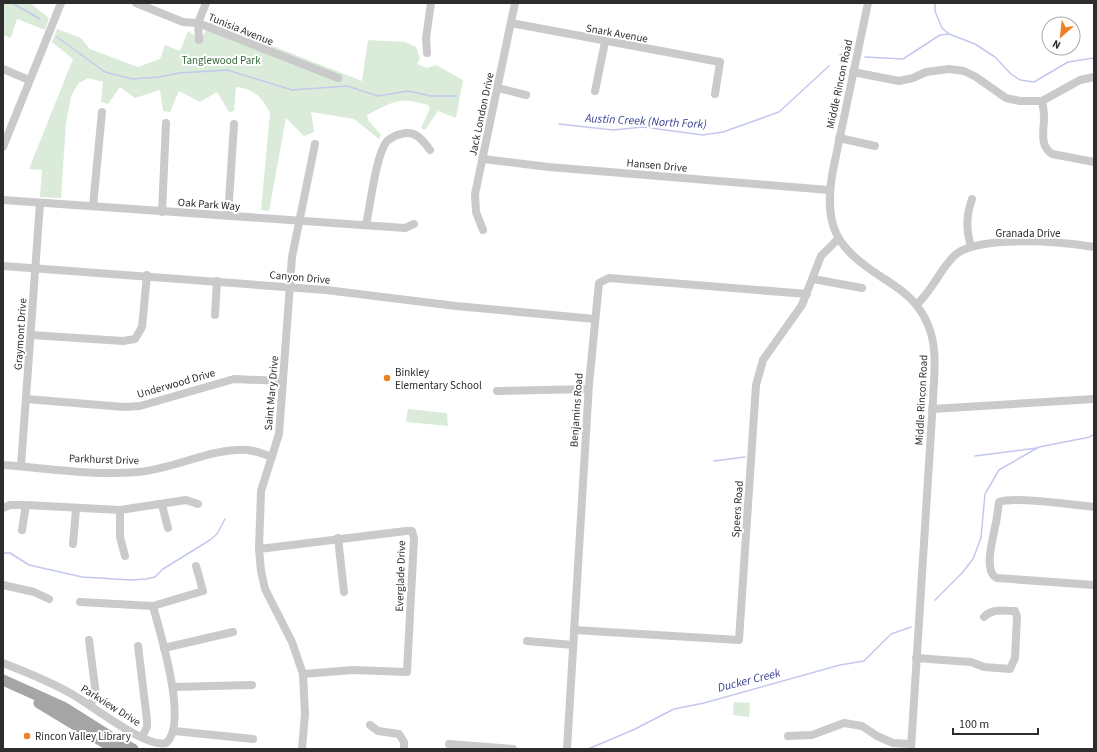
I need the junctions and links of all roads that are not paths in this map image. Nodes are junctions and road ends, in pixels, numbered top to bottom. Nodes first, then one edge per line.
1 (61, 3) edge
2 (136, 3) edge
3 (206, 3) edge
4 (432, 3) edge
5 (515, 3) edge
6 (868, 3) edge
7 (198, 23) junction
8 (511, 23) junction
9 (199, 40) dead end
10 (605, 42) junction
11 (427, 53) dead end
12 (3, 69) edge
13 (853, 72) junction
14 (1094, 77) edge
15 (338, 78) dead end
16 (29, 80) junction
17 (498, 88) junction
18 (595, 91) dead end
19 (715, 94) dead end
20 (526, 95) dead end
21 (1042, 101) junction
22 (102, 112) dead end
23 (166, 124) dead end
24 (234, 124) dead end
25 (839, 138) junction
26 (315, 144) dead end
27 (875, 146) dead end
28 (3, 147) edge
29 (430, 150) dead end
30 (483, 159) junction
31 (1094, 162) edge
32 (829, 190) junction
33 (972, 199) dead end
34 (3, 200) edge
35 (40, 203) junction
36 (93, 206) junction
37 (162, 212) junction
38 (228, 216) junction
39 (300, 221) junction
40 (414, 224) dead end
41 (366, 225) junction
42 (483, 230) dead end
43 (838, 239) junction
44 (971, 247) junction
45 (1094, 247) edge
46 (3, 266) edge
47 (36, 268) junction
48 (147, 275) junction
49 (813, 279) junction
50 (217, 281) junction
51 (290, 287) junction
52 (862, 288) dead end
53 (807, 294) junction
54 (917, 304) junction
55 (216, 315) dead end
56 (595, 319) junction
57 (31, 335) junction
58 (283, 381) junction
59 (588, 389) junction
60 (497, 391) dead end
61 (26, 399) junction
62 (1094, 399) edge
63 (932, 408) junction
64 (272, 457) junction
65 (3, 465) edge
66 (21, 466) junction
67 (198, 504) dead end
68 (26, 505) junction
69 (162, 505) junction
70 (1094, 507) edge
71 (3, 508) edge
72 (76, 509) junction
73 (120, 510) junction
74 (168, 528) dead end
75 (22, 530) dead end
76 (338, 538) junction
77 (72, 544) dead end
78 (259, 549) junction
79 (124, 556) dead end
80 (196, 566) dead end
81 (3, 585) edge
82 (1094, 585) edge
83 (344, 592) dead end
84 (49, 600) dead end
85 (80, 602) dead end
86 (152, 606) junction
87 (984, 617) dead end
88 (574, 630) junction
89 (233, 632) dead end
90 (88, 640) dead end
91 (527, 641) dead end
92 (573, 645) junction
93 (138, 646) dead end
94 (164, 648) junction
95 (916, 658) junction
96 (3, 663) edge
97 (303, 674) junction
98 (3, 680) edge
99 (252, 685) dead end
100 (173, 687) junction
101 (3, 688) edge
102 (90, 705) junction
103 (370, 725) dead end
104 (174, 731) junction
105 (788, 736) dead end
106 (142, 737) junction
107 (254, 739) dead end
108 (449, 744) dead end
109 (911, 746) edge
110 (484, 748) edge
111 (115, 749) edge
112 (133, 749) edge
113 (302, 749) edge
114 (404, 749) edge
115 (513, 749) edge
116 (567, 749) edge

1 - 16 street
2 - 7 street, Tunisia Avenue
3 - 7 street
4 - 11 street
5 - 8 street, Jack London Drive
6 - 13 street, Middle Rincon Road
7 - 9 street
7 - 15 street, Tunisia Avenue
8 - 10 street, Snark Avenue
8 - 17 street, Jack London Drive
10 - 18 street
10 - 19 street, Snark Avenue
12 - 16 street
13 - 21 street
13 - 25 street, Middle Rincon Road
14 - 21 street
16 - 28 street
17 - 20 street
17 - 30 street, Jack London Drive
21 - 31 street
22 - 36 street
23 - 37 street
24 - 38 street
25 - 27 street
25 - 32 street, Middle Rincon Road
26 - 39 street, Saint Mary Drive
29 - 41 street
30 - 32 street, Hansen Drive
30 - 42 street, Jack London Drive
32 - 43 street, Middle Rincon Road
33 - 44 street
34 - 35 street, Oak Park Way
35 - 36 street, Oak Park Way
35 - 47 street, Graymont Drive
36 - 37 street, Oak Park Way
37 - 38 street, Oak Park Way
38 - 39 street, Oak Park Way
39 - 41 street, Oak Park Way
39 - 51 street, Saint Mary Drive
40 - 41 street, Oak Park Way
43 - 49 street, Speers Road
43 - 54 street, Middle Rincon Road
44 - 45 street, Granada Drive
44 - 54 street, Granada Drive
46 - 47 street, Canyon Drive
47 - 48 street, Canyon Drive
47 - 57 street, Graymont Drive
48 - 50 street, Canyon Drive
48 - 57 street
49 - 52 street
49 - 53 street, Speers Road
50 - 51 street, Canyon Drive
50 - 55 street
51 - 56 street, Canyon Drive
51 - 58 street, Saint Mary Drive
53 - 56 street, Benjamins Road
53 - 88 street, Speers Road
54 - 63 street, Middle Rincon Road
56 - 59 street, Benjamins Road
57 - 61 street, Graymont Drive
58 - 61 street, Underwood Drive
58 - 64 street, Saint Mary Drive
59 - 60 street
59 - 88 street, Benjamins Road
61 - 66 street, Graymont Drive
62 - 63 street
63 - 95 street, Middle Rincon Road
64 - 66 street, Parkhurst Drive
64 - 78 street, Saint Mary Drive
65 - 66 street, Parkhurst Drive
67 - 69 street
68 - 71 street
68 - 72 street
68 - 75 street
69 - 73 street
69 - 74 street
70 - 82 street
72 - 73 street
72 - 77 street
73 - 79 street
76 - 78 street, Everglade Drive
76 - 83 street
76 - 97 street, Everglade Drive
78 - 97 street, Saint Mary Drive
80 - 86 street
81 - 84 street
85 - 86 street
86 - 94 street
87 - 95 street
88 - 92 street, Benjamins Road
89 - 94 street
90 - 102 street
91 - 92 street
92 - 116 street, Benjamins Road
93 - 106 street
94 - 100 street
95 - 109 street, Middle Rincon Road
96 - 102 street, Parkview Drive
97 - 113 street, Saint Mary Drive
98 - 112 main road
99 - 100 street
100 - 104 street
101 - 111 main road
102 - 106 street, Parkview Drive
103 - 114 street
104 - 106 street, Parkview Drive
104 - 107 street
105 - 109 street
108 - 110 street
110 - 115 street

